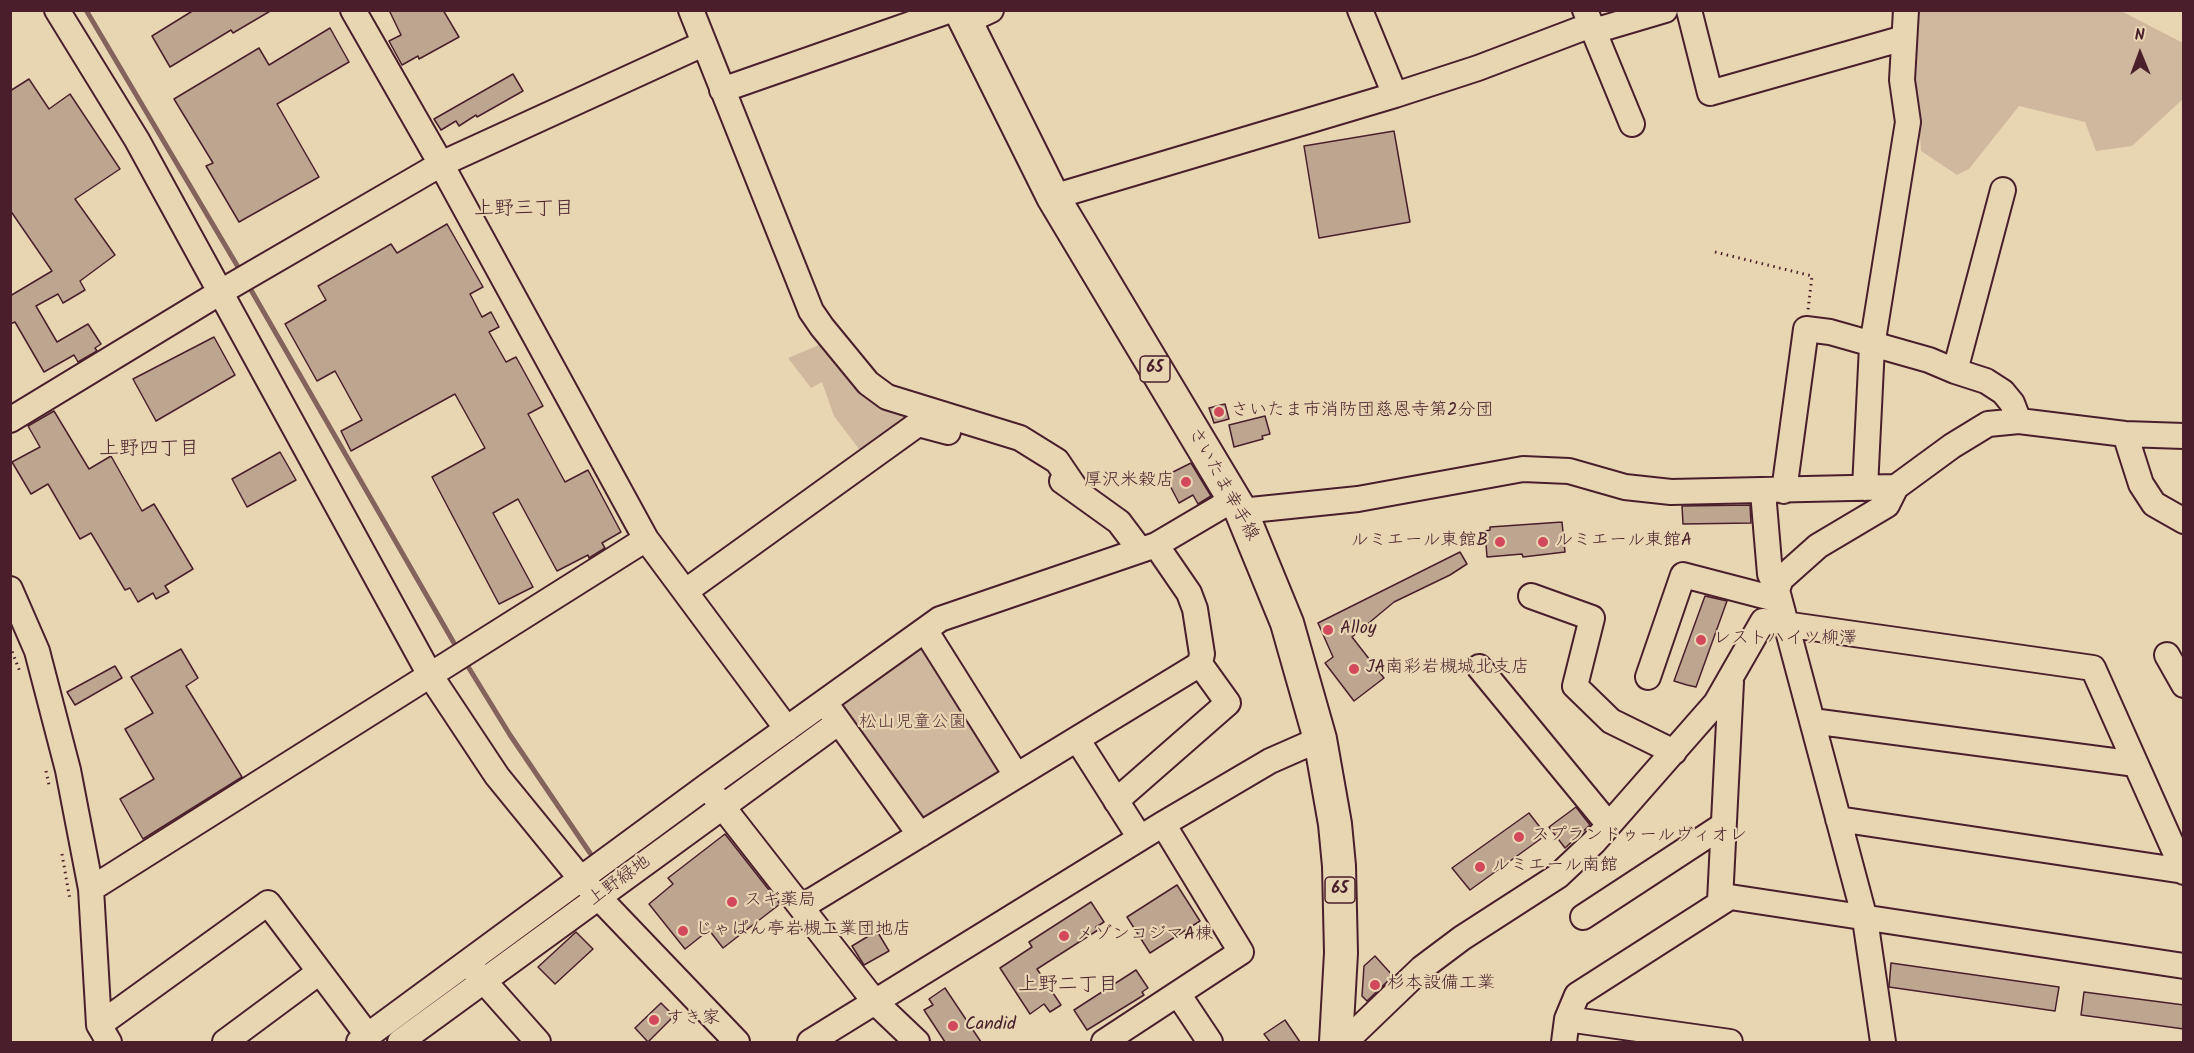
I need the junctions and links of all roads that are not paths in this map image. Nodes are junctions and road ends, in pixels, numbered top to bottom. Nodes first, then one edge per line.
1 (57, 10) edge
2 (353, 10) edge
3 (691, 10) edge
4 (1360, 10) edge
5 (1665, 10) edge
6 (1689, 10) edge
7 (1906, 10) edge
8 (967, 13) edge
9 (1590, 22) edge
10 (1904, 38) junction
11 (704, 44) junction
12 (722, 90) junction
13 (1395, 95) junction
14 (1632, 124) dead end
15 (441, 164) junction
16 (2003, 190) dead end
17 (1053, 196) junction
18 (219, 293) junction
19 (1872, 346) junction
20 (1955, 370) junction
21 (10, 420) edge
22 (2019, 421) junction
23 (2125, 434) junction
24 (2184, 435) edge
25 (1896, 487) junction
26 (1864, 488) junction
27 (1076, 489) junction
28 (1774, 491) junction
29 (1237, 505) junction
30 (2184, 521) edge
31 (646, 539) junction
32 (1148, 548) junction
33 (10, 589) edge
34 (686, 591) junction
35 (1778, 595) junction
36 (1531, 596) dead end
37 (1785, 623) junction
38 (925, 630) junction
39 (2167, 655) dead end
40 (1200, 664) junction
41 (1479, 667) dead end
42 (430, 675) junction
43 (1648, 677) dead end
44 (1732, 678) junction
45 (2184, 685) edge
46 (824, 701) junction
47 (1812, 721) junction
48 (839, 722) junction
49 (787, 729) junction
50 (1077, 739) junction
51 (1320, 739) junction
52 (1674, 752) junction
53 (2136, 764) junction
54 (1016, 776) junction
55 (707, 786) junction
56 (1116, 801) junction
57 (724, 808) junction
58 (1838, 819) junction
59 (1163, 824) junction
60 (1609, 825) junction
61 (1722, 826) junction
62 (920, 835) junction
63 (1140, 838) junction
64 (2183, 871) edge
65 (581, 879) junction
66 (90, 889) junction
67 (598, 898) junction
68 (1720, 901) junction
69 (803, 906) junction
70 (1583, 917) dead end
71 (1865, 919) junction
72 (468, 963) junction
73 (2184, 966) edge
74 (318, 973) junction
75 (484, 981) junction
76 (1178, 994) junction
77 (875, 1002) junction
78 (1565, 1031) edge
79 (104, 1034) edge
80 (363, 1040) edge
81 (225, 1042) edge
82 (400, 1042) edge
83 (537, 1042) edge
84 (737, 1042) edge
85 (810, 1042) edge
86 (917, 1042) edge
87 (1104, 1042) edge
88 (1210, 1042) edge
89 (1336, 1042) edge
90 (1345, 1042) edge
91 (1730, 1042) edge
92 (1883, 1042) edge

1 - 18 street
2 - 15 street
3 - 11 street
4 - 13 street
5 - 9 street
6 - 10 street
7 - 10 street
8 - 12 street
8 - 17 main road, さいたま幸手線 / 65
9 - 13 street
9 - 14 street
10 - 19 street
11 - 12 street
11 - 15 street
12 - 27 street
13 - 17 street
15 - 18 street
15 - 31 street
16 - 20 street
17 - 29 main road, さいたま幸手線 / 65
18 - 21 street
18 - 42 street
19 - 20 street
19 - 26 street
19 - 28 street
20 - 22 street
22 - 23 street
22 - 25 street
23 - 24 street
23 - 30 street
25 - 26 street
25 - 35 street
26 - 28 street
27 - 32 street
27 - 34 street
28 - 29 street
28 - 35 street
29 - 32 street
29 - 51 main road, さいたま幸手線 / 65
31 - 34 street
31 - 42 street
32 - 38 street
32 - 40 street
33 - 66 street
34 - 49 street
35 - 37 street
35 - 43 street
36 - 52 street
37 - 44 street
37 - 47 street
37 - 53 street
38 - 46 street
38 - 54 street
39 - 45 street
40 - 50 street
40 - 56 street
41 - 60 street
42 - 65 street
42 - 66 street
44 - 52 street
44 - 61 street
46 - 48 street
46 - 49 street
47 - 53 street
47 - 58 street
48 - 57 street, 上野緑地
48 - 62 street
49 - 55 street
50 - 54 street
50 - 56 street
51 - 59 street
51 - 89 main road, さいたま幸手線 / 65
52 - 60 street
53 - 64 street
54 - 62 street
55 - 57 street
55 - 65 street
56 - 63 street
57 - 67 street, 上野緑地
57 - 69 street
58 - 64 street
58 - 71 street
59 - 63 street
59 - 76 street
60 - 90 street
61 - 68 street
61 - 70 street
62 - 69 street
63 - 77 street
65 - 67 street
65 - 72 street
66 - 79 street
67 - 75 street, 上野緑地
67 - 84 street
68 - 71 street
68 - 78 street
69 - 77 street
71 - 73 street
71 - 92 street
72 - 75 street
72 - 80 street
74 - 79 street
74 - 80 street
74 - 81 street
75 - 82 street, 上野緑地
75 - 83 street
76 - 87 street
76 - 88 street
77 - 85 street
77 - 86 street
78 - 91 street

